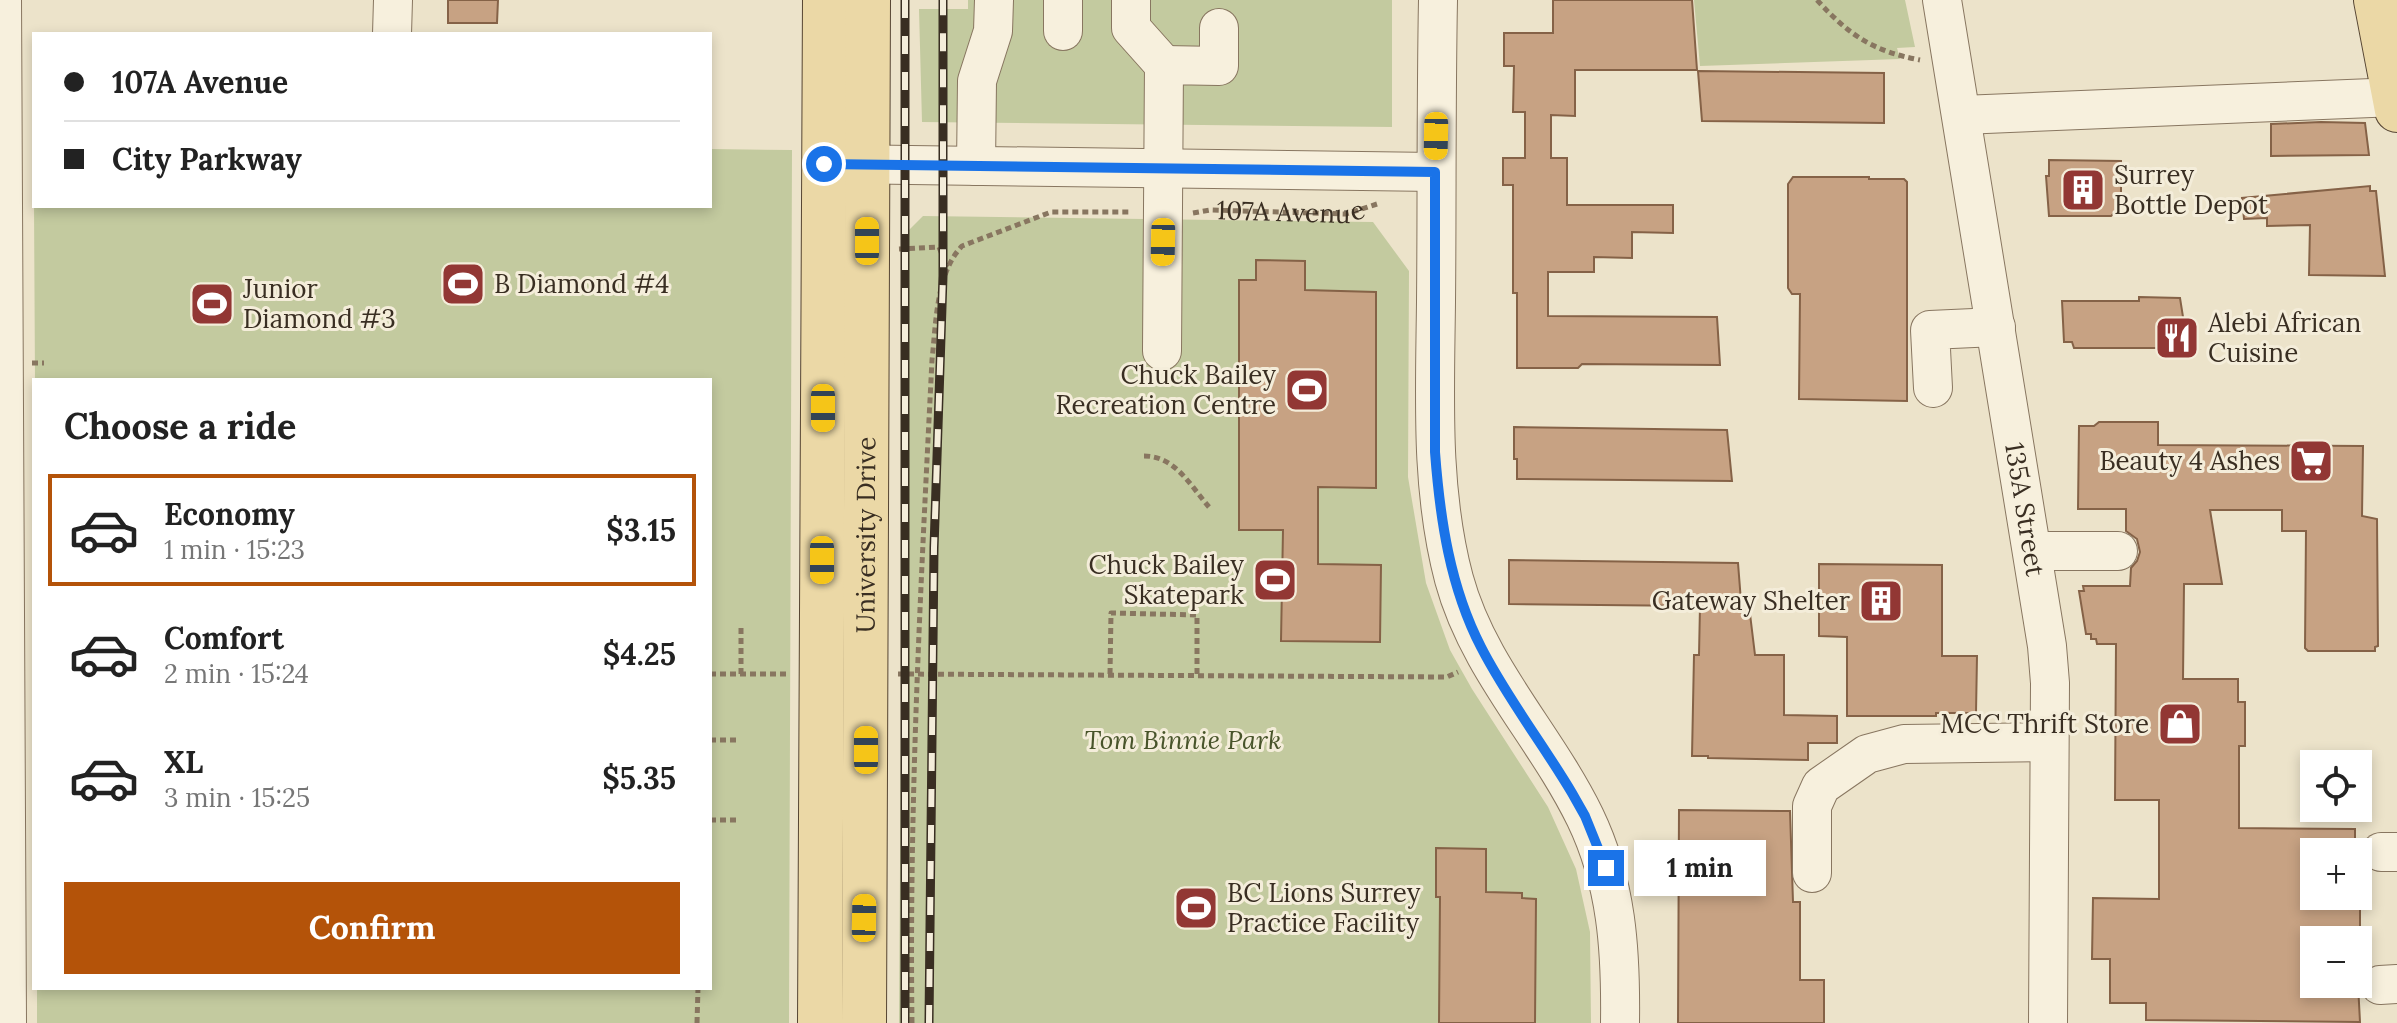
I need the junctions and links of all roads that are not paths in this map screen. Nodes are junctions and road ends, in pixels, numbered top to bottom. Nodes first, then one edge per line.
1 (2, 0) edge
2 (393, 0) edge
3 (825, 0) edge
4 (868, 0) edge
5 (994, 0) edge
6 (1131, 0) edge
7 (1438, 0) edge
8 (1942, 0) edge
9 (2376, 0) edge
10 (1219, 28) dead end
11 (392, 32) edge
12 (1164, 65) junction
13 (2396, 101) edge
14 (1962, 115) junction
15 (824, 164) junction
16 (867, 164) junction
17 (976, 166) junction
18 (1163, 168) junction
19 (1435, 172) junction
20 (1996, 327) junction
21 (1162, 351) dead end
22 (1933, 388) dead end
23 (2033, 551) junction
24 (2118, 551) dead end
25 (3, 670) edge
26 (2049, 742) junction
27 (1812, 873) dead end
28 (7, 1023) edge
29 (820, 1023) edge
30 (864, 1023) edge
31 (1620, 1023) edge
32 (2048, 1023) edge

1 - 25 street
2 - 11 street
3 - 15 main road, University Drive
4 - 16 main road, University Drive
5 - 17 street
6 - 12 street
7 - 19 street
8 - 14 street, 135A Street
9 - 13 main road
10 - 12 street
12 - 18 street
13 - 14 street
14 - 20 street, 135A Street
15 - 16 street, 107A Avenue
15 - 29 main road, University Drive
16 - 17 street, 107A Avenue
16 - 30 main road, University Drive
17 - 18 street, 107A Avenue
18 - 19 street, 107A Avenue
18 - 21 street
19 - 31 street
20 - 22 street
20 - 23 street, 135A Street
23 - 24 street
23 - 26 street, 135A Street
25 - 28 street
26 - 27 street
26 - 32 street, 135A Street

